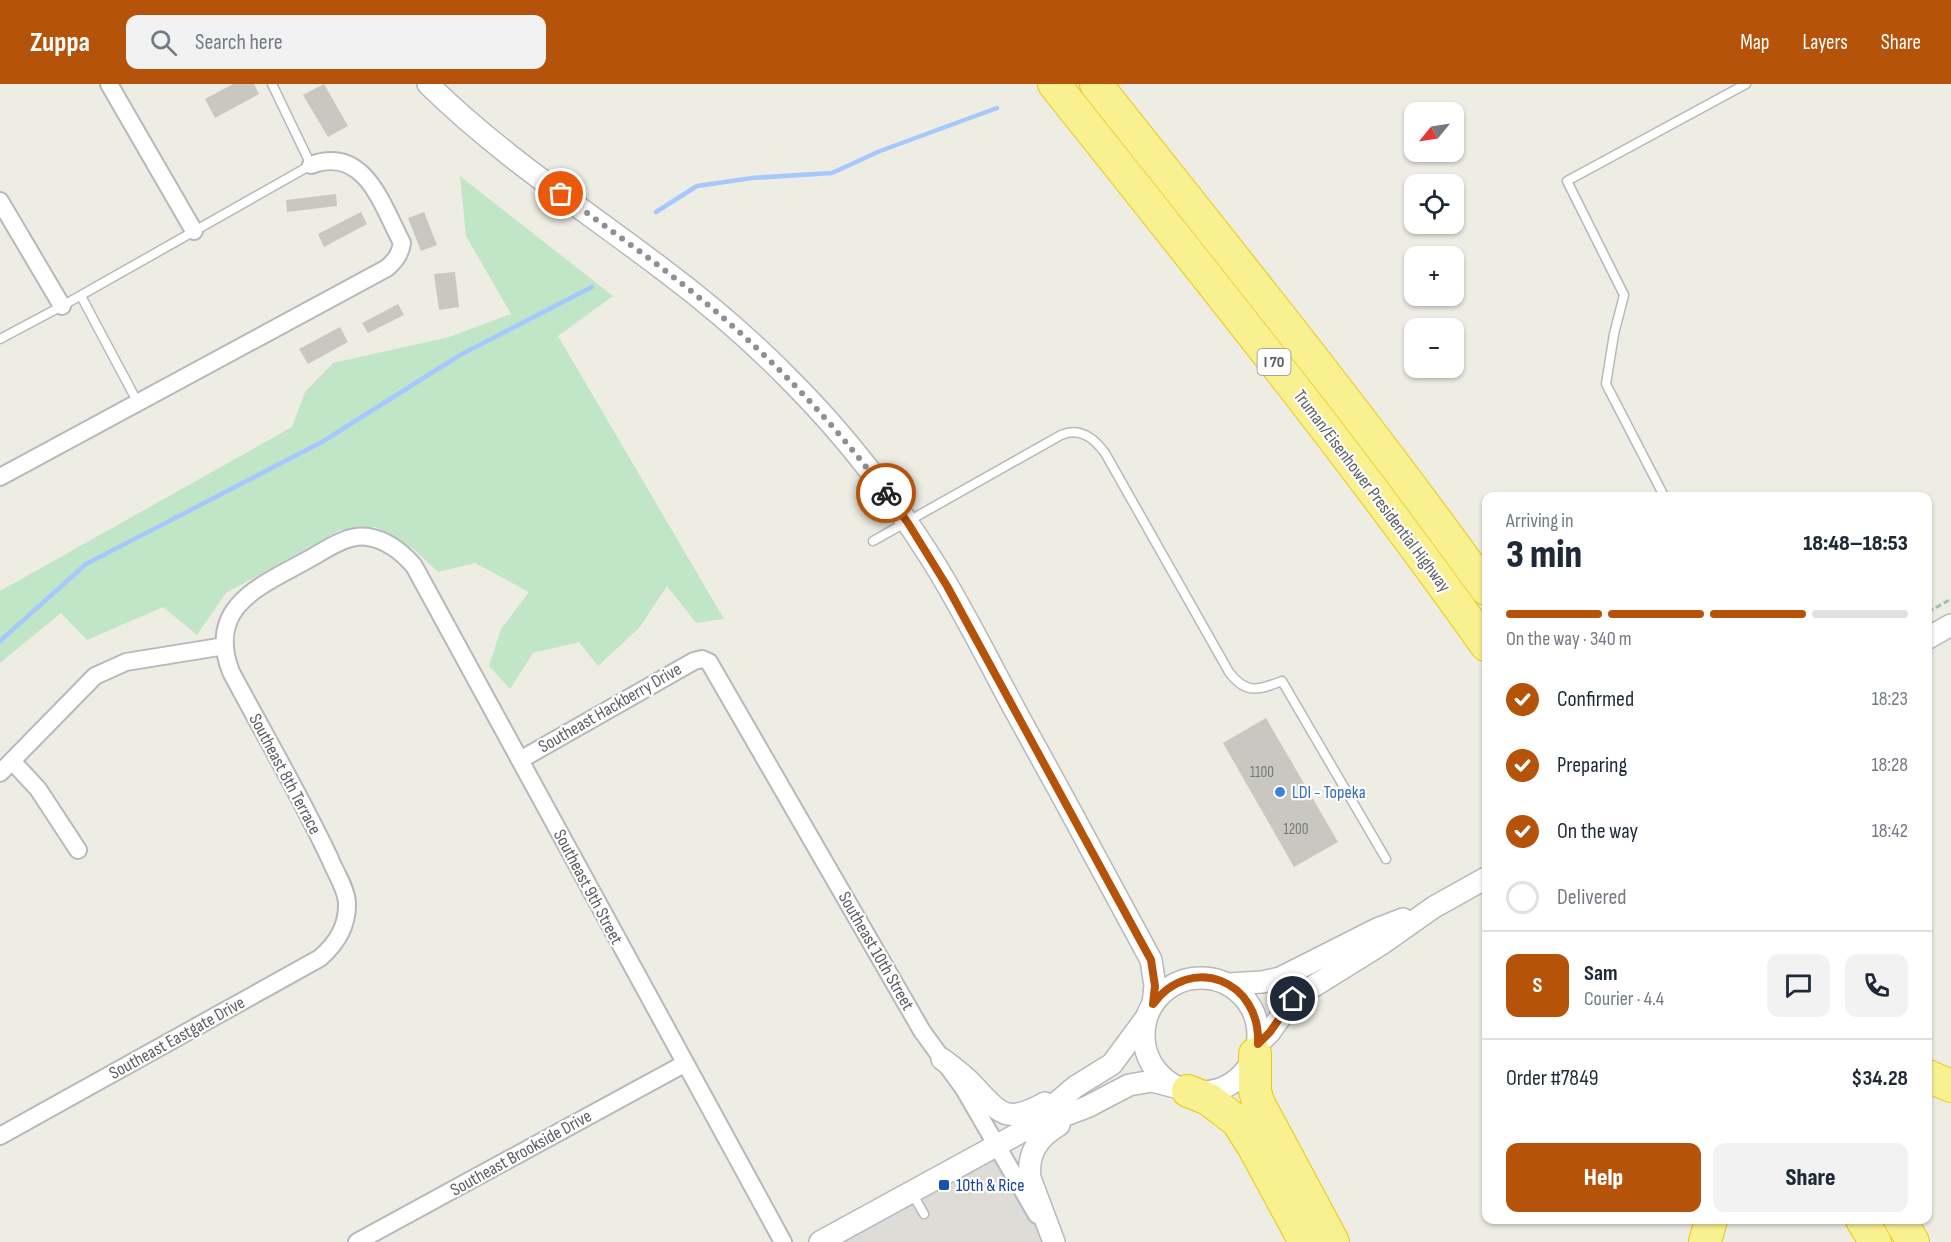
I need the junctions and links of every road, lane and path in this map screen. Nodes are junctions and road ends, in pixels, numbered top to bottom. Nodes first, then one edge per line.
1 (109, 84) edge
2 (272, 84) edge
3 (428, 84) edge
4 (1054, 84) edge
5 (1096, 84) edge
6 (1101, 84) edge
7 (1746, 84) edge
8 (1122, 116) junction
9 (311, 165) junction
10 (0, 201) edge
11 (194, 231) junction
12 (81, 296) junction
13 (62, 306) junction
14 (0, 339) edge
15 (138, 404) junction
16 (0, 477) edge
17 (1662, 492) edge
18 (908, 523) junction
19 (383, 541) joint
20 (873, 542) dead end
21 (1482, 583) edge
22 (1951, 599) edge
23 (1932, 610) edge
24 (1951, 625) edge
25 (1932, 636) edge
26 (1482, 639) edge
27 (225, 646) junction
28 (702, 659) joint
29 (520, 760) junction
30 (6, 767) edge
31 (78, 850) dead end
32 (1386, 859) dead end
33 (1482, 880) edge
34 (1434, 907) junction
35 (343, 929) joint
36 (1228, 984) junction
37 (1150, 1011) junction
38 (1257, 1049) junction
39 (942, 1059) junction
40 (684, 1064) junction
41 (1932, 1078) edge
42 (1951, 1086) edge
43 (1075, 1087) junction
44 (1184, 1089) junction
45 (1087, 1107) junction
46 (1023, 1131) junction
47 (0, 1136) edge
48 (997, 1146) junction
49 (911, 1192) junction
50 (924, 1214) dead end
51 (1710, 1224) edge
52 (1864, 1224) edge
53 (1902, 1224) edge
54 (357, 1242) edge
55 (783, 1242) edge
56 (820, 1242) edge
57 (1053, 1242) edge
58 (1305, 1242) edge
59 (1333, 1242) edge
60 (1705, 1242) edge
61 (1875, 1242) edge
62 (1913, 1242) edge

1 - 11 street
2 - 9 lane
3 - 18 street
4 - 26 highway, Truman/Eisenhower Presidential Highway / I 70
5 - 8 highway, Truman/Eisenhower Presidential Highway / I 70
6 - 8 highway
7 - 17 lane
8 - 21 highway, Truman/Eisenhower Presidential Highway / I 70
9 - 11 lane
9 - 15 street
10 - 13 street
11 - 12 lane
12 - 13 lane
12 - 15 lane
13 - 14 lane
15 - 16 street
18 - 20 lane
18 - 32 lane
18 - 37 street
19 - 27 street, Southeast 8th Terrace
19 - 29 street, Southeast 9th Street
22 - 23 path
24 - 25 street
27 - 30 street
27 - 35 street, Southeast 8th Terrace
28 - 29 street, Southeast Hackberry Drive
28 - 39 street, Southeast 10th Street
29 - 40 street, Southeast 9th Street
30 - 31 street
33 - 34 street
34 - 36 street
34 - 38 street
35 - 47 street, Southeast Eastgate Drive
36 - 37 street
36 - 38 street
37 - 43 street
37 - 44 street
38 - 44 street
38 - 59 highway
39 - 43 street
39 - 48 street, Southeast 10th Street
40 - 54 street, Southeast Brookside Drive
40 - 55 street, Southeast 9th Street
41 - 42 highway
43 - 46 street
44 - 45 street
44 - 58 highway
45 - 46 street
45 - 57 street
46 - 48 street
48 - 49 street
48 - 57 street, Southeast 10th Street
49 - 50 lane
49 - 56 street
51 - 60 highway
52 - 61 highway
53 - 62 highway

